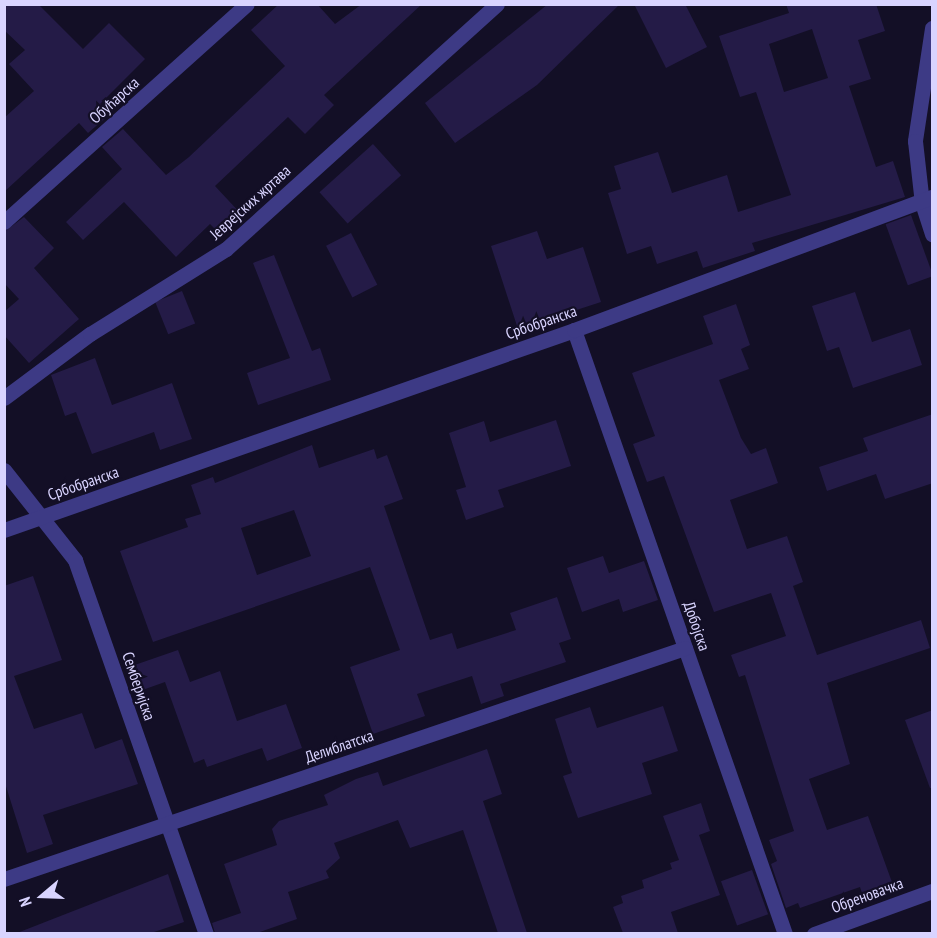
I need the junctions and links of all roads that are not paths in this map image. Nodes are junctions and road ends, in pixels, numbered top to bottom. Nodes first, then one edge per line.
1 (247, 4) edge
2 (497, 4) edge
3 (933, 28) edge
4 (927, 200) edge
5 (4, 222) edge
6 (933, 234) edge
7 (574, 330) junction
8 (4, 398) edge
9 (4, 470) edge
10 (45, 516) junction
11 (4, 530) edge
12 (685, 648) junction
13 (168, 823) junction
14 (4, 879) edge
15 (933, 891) edge
16 (206, 933) edge
17 (785, 933) edge
18 (814, 933) edge

1 - 5 street, Обућарска
2 - 8 street, Јеврејских жртава
3 - 4 street
4 - 6 street
4 - 7 street, Србобранска
7 - 10 street, Србобранска
7 - 12 street, Добојска
9 - 10 street, Семберијска
10 - 11 street, Србобранска
10 - 13 street, Семберијска
12 - 13 street, Делиблатска
12 - 17 street, Добојска
13 - 14 street, Делиблатска
13 - 16 street, Семберијска
15 - 18 street, Обреновачка

